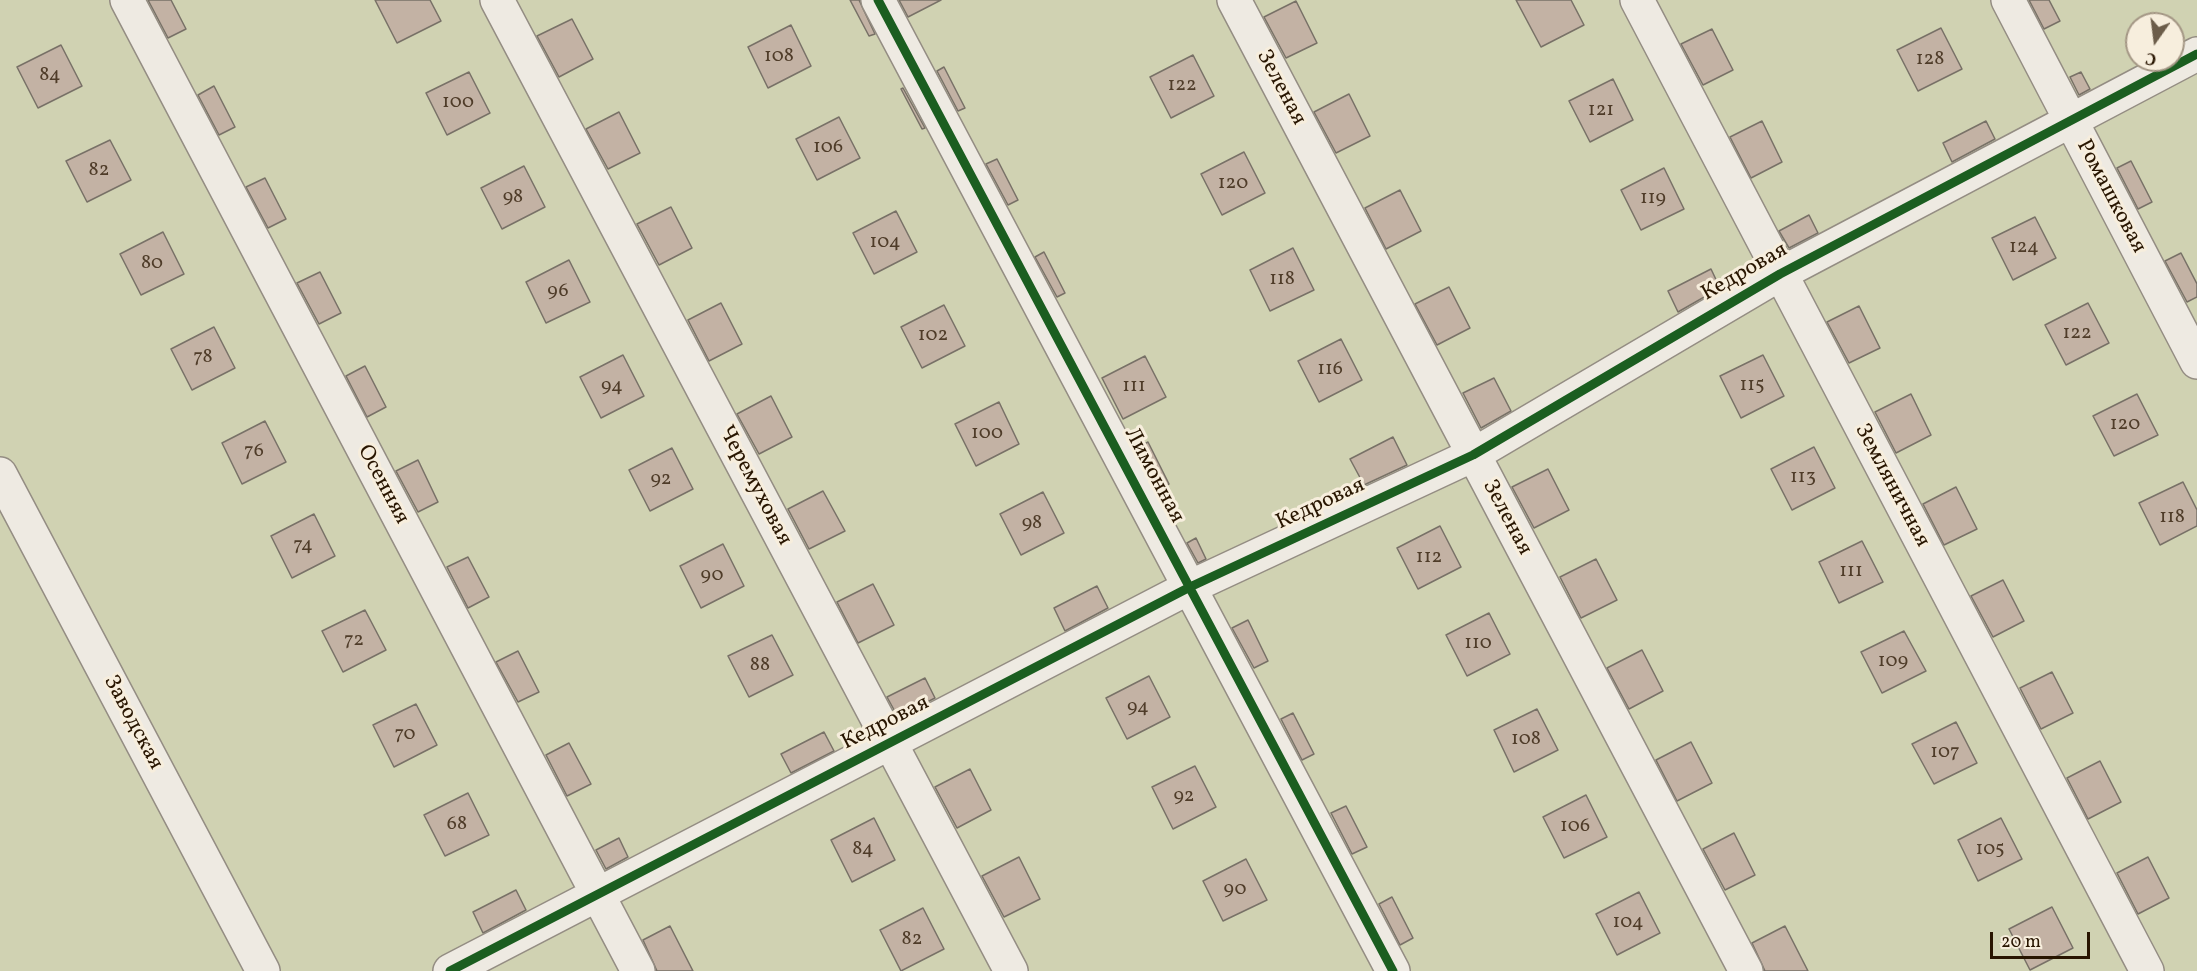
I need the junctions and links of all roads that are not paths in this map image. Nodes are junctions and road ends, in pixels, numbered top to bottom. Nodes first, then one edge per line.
1 (127, 0) edge
2 (497, 0) edge
3 (878, 0) edge
4 (1234, 0) edge
5 (1637, 0) edge
6 (2008, 0) edge
7 (2197, 54) edge
8 (2071, 121) junction
9 (1780, 274) junction
10 (2197, 362) edge
11 (1473, 455) junction
12 (0, 474) edge
13 (1190, 587) junction
14 (890, 744) junction
15 (597, 894) junction
16 (263, 971) edge
17 (450, 971) edge
18 (638, 971) edge
19 (1011, 971) edge
20 (1393, 971) edge
21 (1746, 971) edge
22 (2147, 971) edge

1 - 15 street, Осенняя
2 - 14 street, Черемуховая
3 - 13 street, Лимонная
4 - 11 street, Зеленая
5 - 9 street, Земляничная
6 - 8 street, Ромашковая
7 - 8 street, Кедровая
8 - 9 street, Кедровая
8 - 10 street, Ромашковая
9 - 11 street, Кедровая
9 - 22 street, Земляничная
11 - 13 street, Кедровая
11 - 21 street, Зеленая
12 - 16 street, Заводская
13 - 14 street, Кедровая
13 - 20 street, Лимонная
14 - 15 street, Кедровая
14 - 19 street, Черемуховая
15 - 17 street, Кедровая
15 - 18 street, Осенняя

